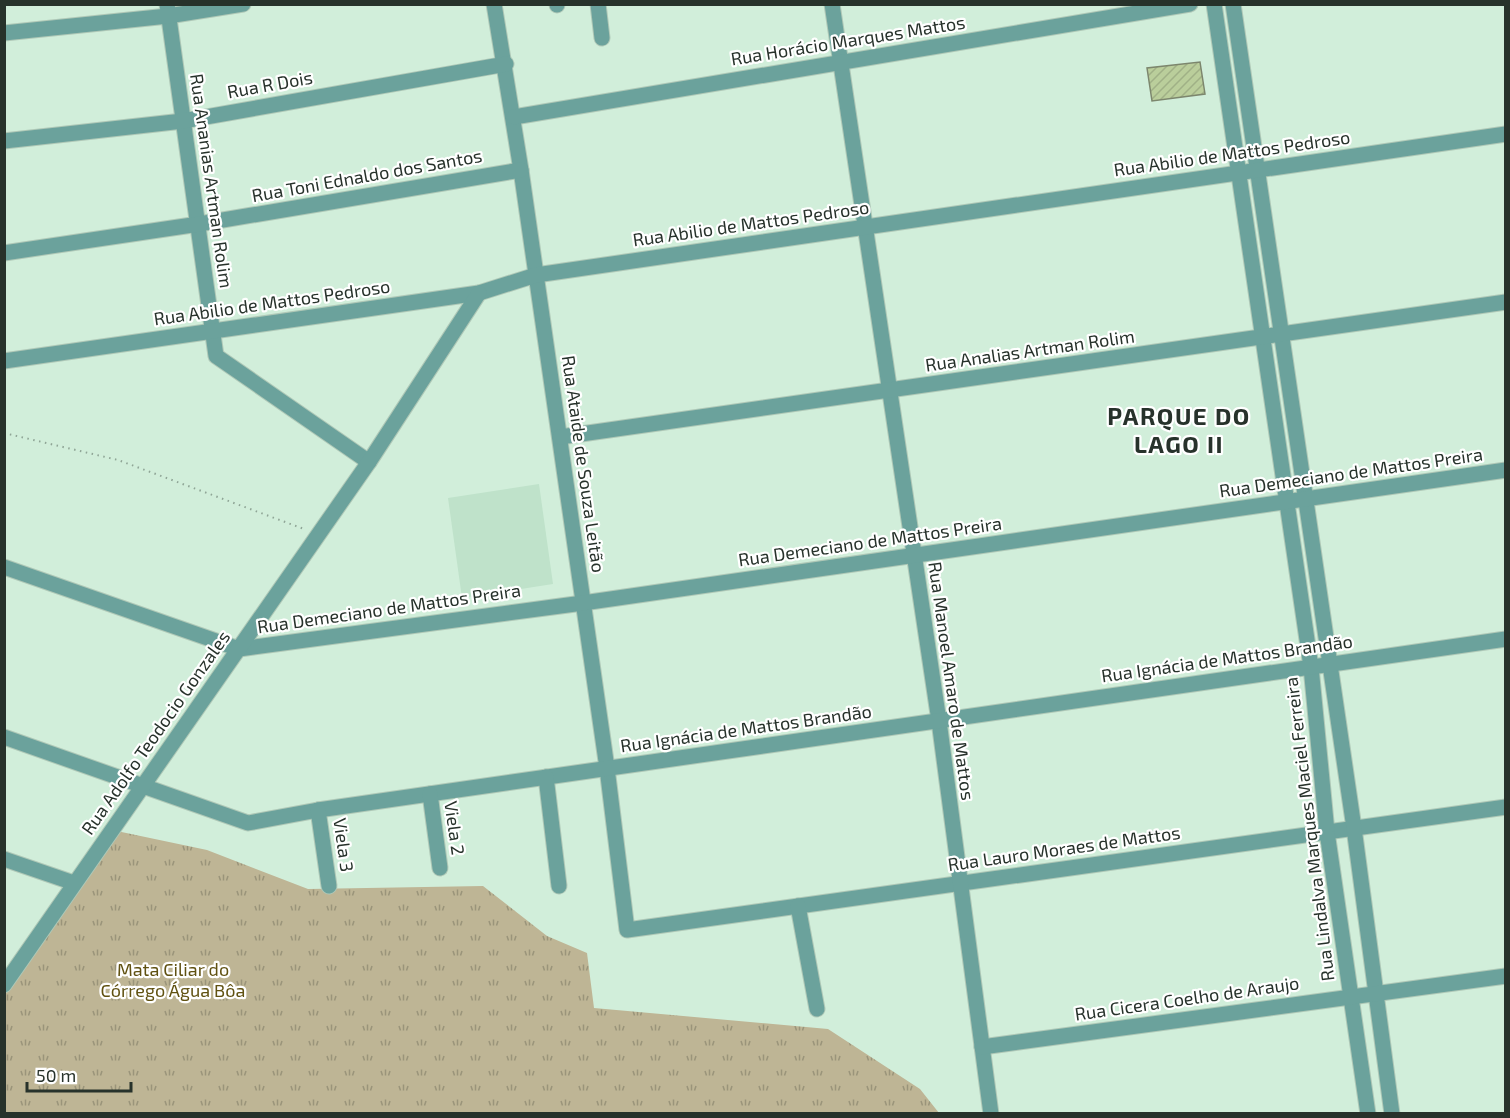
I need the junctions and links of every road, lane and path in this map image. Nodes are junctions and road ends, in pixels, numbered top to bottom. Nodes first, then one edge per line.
1 (243, 4) edge
2 (494, 4) edge
3 (598, 4) edge
4 (832, 4) edge
5 (1190, 4) edge
6 (1214, 4) edge
7 (1233, 4) edge
8 (167, 10) edge
9 (4, 33) edge
10 (602, 38) dead end
11 (840, 63) junction
12 (506, 64) junction
13 (514, 117) junction
14 (183, 121) junction
15 (1506, 134) edge
16 (4, 141) edge
17 (521, 170) junction
18 (1257, 170) junction
19 (1238, 173) junction
20 (199, 224) junction
21 (865, 227) junction
22 (4, 253) edge
23 (536, 275) junction
24 (479, 293) junction
25 (1506, 302) edge
26 (211, 332) junction
27 (1280, 335) junction
28 (1262, 338) junction
29 (4, 361) edge
30 (891, 396) junction
31 (4, 433) edge
32 (560, 437) junction
33 (365, 466) junction
34 (1506, 470) edge
35 (1306, 499) junction
36 (1280, 503) junction
37 (319, 534) junction
38 (914, 555) junction
39 (4, 567) edge
40 (586, 604) junction
41 (1506, 639) edge
42 (234, 655) junction
43 (1330, 664) junction
44 (1311, 667) junction
45 (938, 716) junction
46 (4, 737) edge
47 (606, 762) junction
48 (546, 777) junction
49 (145, 785) junction
50 (430, 794) junction
51 (1506, 807) edge
52 (318, 810) junction
53 (1354, 828) junction
54 (1327, 832) junction
55 (4, 859) edge
56 (440, 868) dead end
57 (75, 883) junction
58 (958, 884) junction
59 (329, 886) dead end
60 (559, 886) dead end
61 (798, 906) junction
62 (627, 930) joint
63 (1506, 976) edge
64 (5, 984) edge
65 (1374, 994) junction
66 (1350, 997) junction
67 (817, 1008) dead end
68 (982, 1047) junction
69 (991, 1113) edge
70 (1368, 1113) edge
71 (1392, 1113) edge

1 - 8 street
2 - 12 street, Rua Ataide de Souza Leitão
3 - 10 street
4 - 11 street, Rua Manoel Amaro de Mattos
5 - 11 street, Rua Horácio Marques Mattos
6 - 19 street, Rua Lindalva Marques Maciel Ferreira
7 - 18 street
8 - 9 street
8 - 14 street, Rua Ananias Artman Rolim
11 - 13 street, Rua Horácio Marques Mattos
11 - 21 street, Rua Manoel Amaro de Mattos
12 - 13 street, Rua Ataide de Souza Leitão
12 - 14 street, Rua R Dois
13 - 17 street, Rua Ataide de Souza Leitão
14 - 16 street, Rua R Dois
14 - 20 street, Rua Ananias Artman Rolim
15 - 18 street, Rua Abilio de Mattos Pedroso
17 - 20 street, Rua Toni Ednaldo dos Santos
17 - 23 street, Rua Ataide de Souza Leitão
18 - 19 street, Rua Abilio de Mattos Pedroso
18 - 27 street
19 - 21 street, Rua Abilio de Mattos Pedroso
19 - 28 street, Rua Lindalva Marques Maciel Ferreira
20 - 22 street, Rua Toni Ednaldo dos Santos
20 - 26 street, Rua Ananias Artman Rolim
21 - 23 street, Rua Abilio de Mattos Pedroso
21 - 30 street, Rua Manoel Amaro de Mattos
23 - 24 street, Rua Abilio de Mattos Pedroso
23 - 32 street, Rua Ataide de Souza Leitão
24 - 26 street, Rua Abilio de Mattos Pedroso
24 - 33 street, Rua Adolfo Teodocio Gonzales
25 - 27 street, Rua Analias Artman Rolim
26 - 29 street, Rua Abilio de Mattos Pedroso
26 - 33 street, Rua Ananias Artman Rolim
27 - 28 street, Rua Analias Artman Rolim
27 - 35 street
28 - 30 street, Rua Analias Artman Rolim
28 - 36 street, Rua Lindalva Marques Maciel Ferreira
30 - 32 street, Rua Analias Artman Rolim
30 - 38 street, Rua Manoel Amaro de Mattos
31 - 37 path
32 - 40 street, Rua Ataide de Souza Leitão
33 - 37 street, Rua Adolfo Teodocio Gonzales
34 - 35 street, Rua Demeciano de Mattos Preira
35 - 36 street, Rua Demeciano de Mattos Preira
35 - 43 street
36 - 38 street, Rua Demeciano de Mattos Preira
36 - 44 street, Rua Lindalva Marques Maciel Ferreira
37 - 42 street, Rua Adolfo Teodocio Gonzales
38 - 40 street, Rua Demeciano de Mattos Preira
38 - 45 street, Rua Manoel Amaro de Mattos
39 - 42 street
40 - 42 street, Rua Demeciano de Mattos Preira
40 - 47 street, Rua Ataide de Souza Leitão
41 - 43 street, Rua Ignácia de Mattos Brandão
42 - 49 street, Rua Adolfo Teodocio Gonzales
43 - 44 street, Rua Ignácia de Mattos Brandão
43 - 53 street
44 - 45 street, Rua Ignácia de Mattos Brandão
44 - 54 street, Rua Lindalva Marques Maciel Ferreira
45 - 47 street, Rua Ignácia de Mattos Brandão
45 - 58 street, Rua Manoel Amaro de Mattos
46 - 49 street, Rua Ignácia de Mattos Brandão
47 - 48 street, Rua Ignácia de Mattos Brandão
47 - 62 street, Rua Ataide de Souza Leitão
48 - 50 street, Rua Ignácia de Mattos Brandão
48 - 60 street
49 - 52 street, Rua Ignácia de Mattos Brandão
49 - 57 street, Rua Adolfo Teodocio Gonzales
50 - 52 street, Rua Ignácia de Mattos Brandão
50 - 56 street, Viela 2
51 - 53 street, Rua Lauro Moraes de Mattos
52 - 59 street, Viela 3
53 - 54 street, Rua Lauro Moraes de Mattos
53 - 65 street
54 - 58 street, Rua Lauro Moraes de Mattos
54 - 66 street, Rua Lindalva Marques Maciel Ferreira
55 - 57 street
57 - 64 street, Rua Adolfo Teodocio Gonzales
58 - 61 street, Rua Lauro Moraes de Mattos
58 - 68 street, Rua Manoel Amaro de Mattos
61 - 62 street, Rua Lauro Moraes de Mattos
61 - 67 street
63 - 65 street, Rua Cicera Coelho de Araujo
65 - 66 street, Rua Cicera Coelho de Araujo
65 - 71 street
66 - 68 street, Rua Cicera Coelho de Araujo
66 - 70 street, Rua Lindalva Marques Maciel Ferreira
68 - 69 street, Rua Manoel Amaro de Mattos

